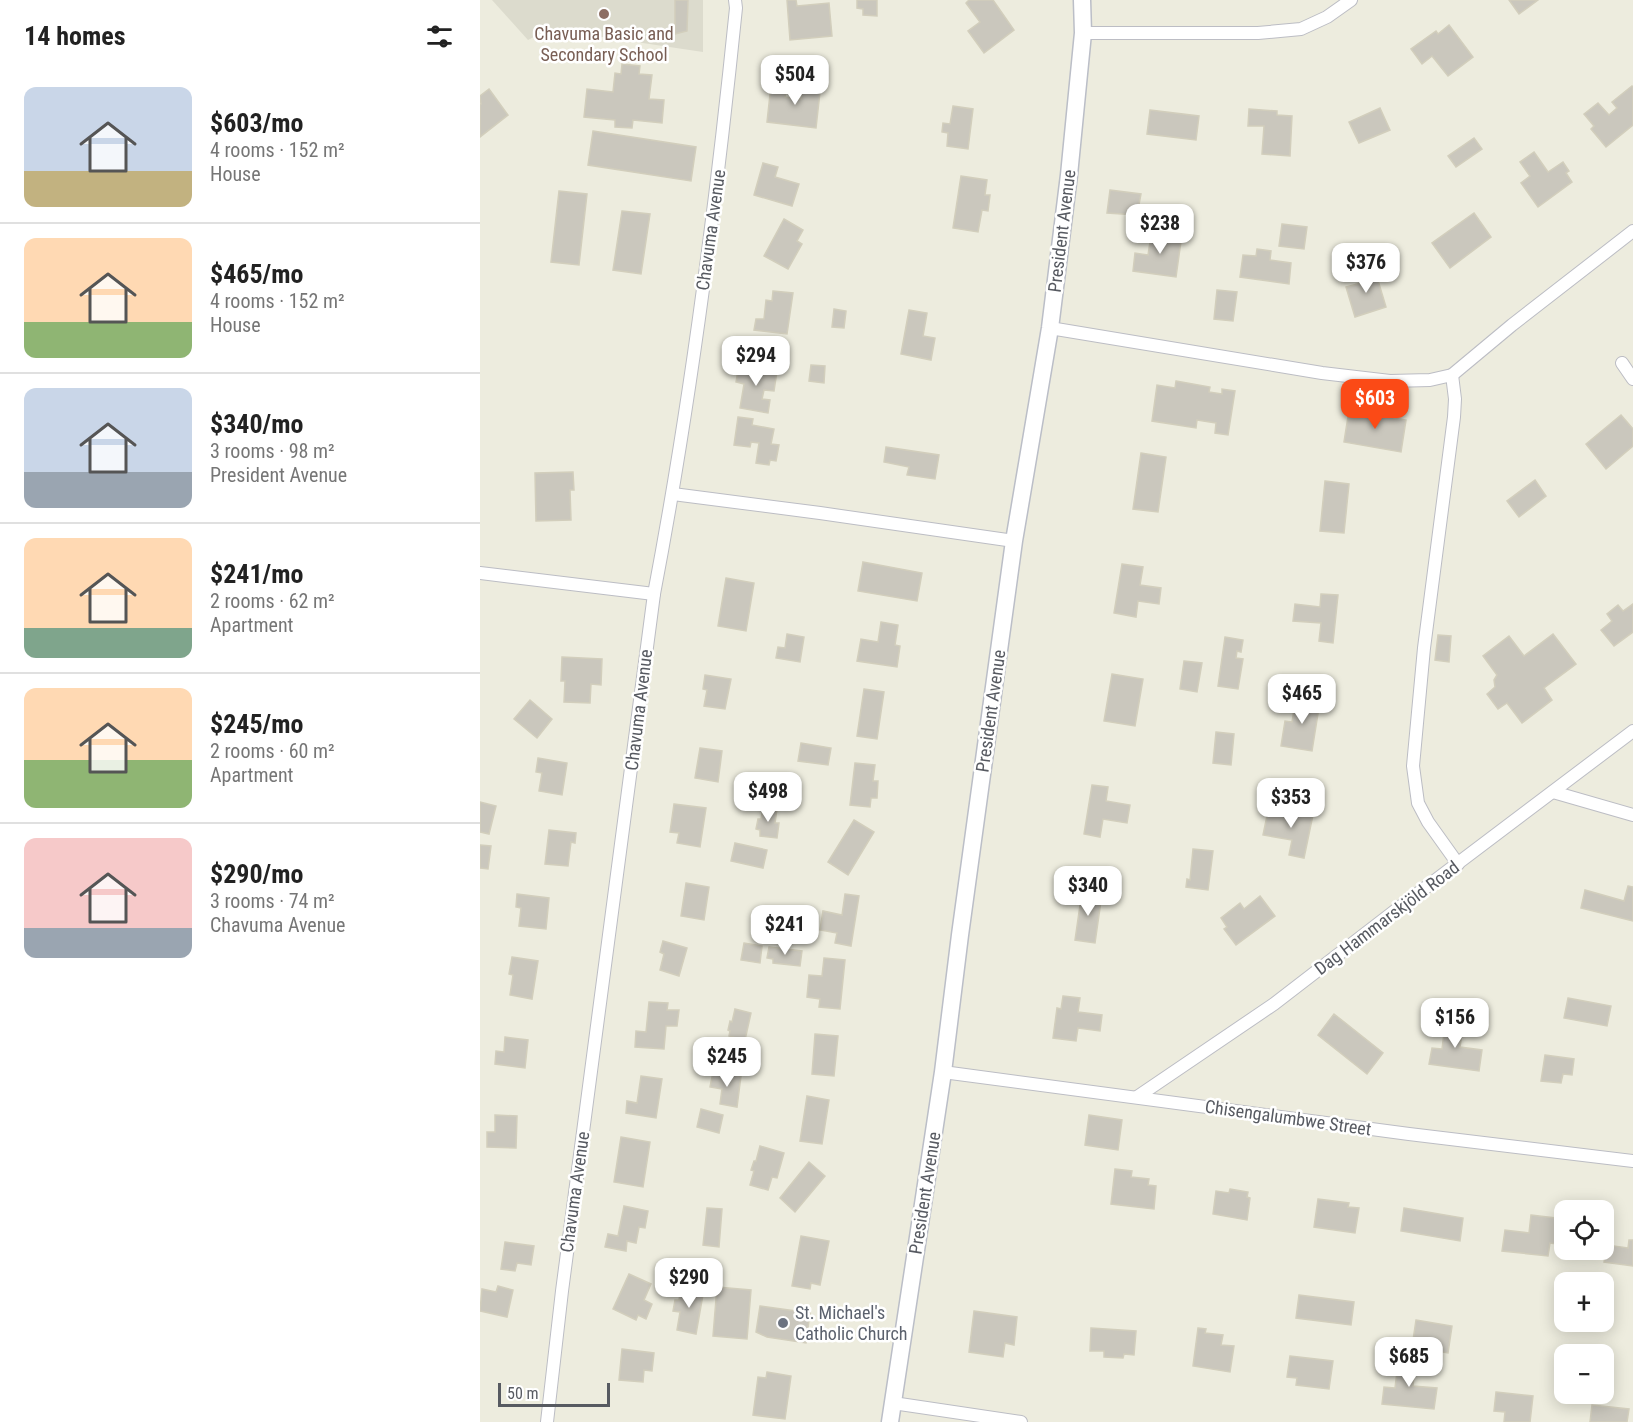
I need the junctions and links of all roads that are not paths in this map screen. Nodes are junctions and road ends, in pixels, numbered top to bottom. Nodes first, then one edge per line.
1 (735, 0) edge
2 (1082, 0) edge
3 (1351, 0) edge
4 (1083, 33) junction
5 (1633, 231) edge
6 (1050, 328) junction
7 (1622, 363) dead end
8 (1452, 375) junction
9 (1633, 379) edge
10 (673, 494) junction
11 (1014, 541) junction
12 (480, 573) edge
13 (654, 594) junction
14 (1633, 731) edge
15 (1552, 792) junction
16 (1633, 814) edge
17 (1458, 864) junction
18 (943, 1072) junction
19 (1137, 1097) junction
20 (1631, 1160) edge
21 (893, 1403) junction
22 (547, 1422) edge
23 (890, 1422) edge
24 (1021, 1422) edge

1 - 10 street, Chavuma Avenue
2 - 4 street, President Avenue
3 - 4 street
4 - 6 street, President Avenue
5 - 8 street
6 - 8 street
6 - 11 street, President Avenue
7 - 9 street
8 - 17 street
10 - 11 street
10 - 13 street, Chavuma Avenue
11 - 18 street, President Avenue
12 - 13 street
13 - 22 street, Chavuma Avenue
14 - 15 street, Dag Hammarskjöld Road
15 - 16 street
15 - 17 street, Dag Hammarskjöld Road
17 - 19 street, Dag Hammarskjöld Road
18 - 19 street
18 - 20 street, Chisengalumbwe Street
18 - 21 street, President Avenue
19 - 20 street
21 - 23 street, President Avenue
21 - 24 street

